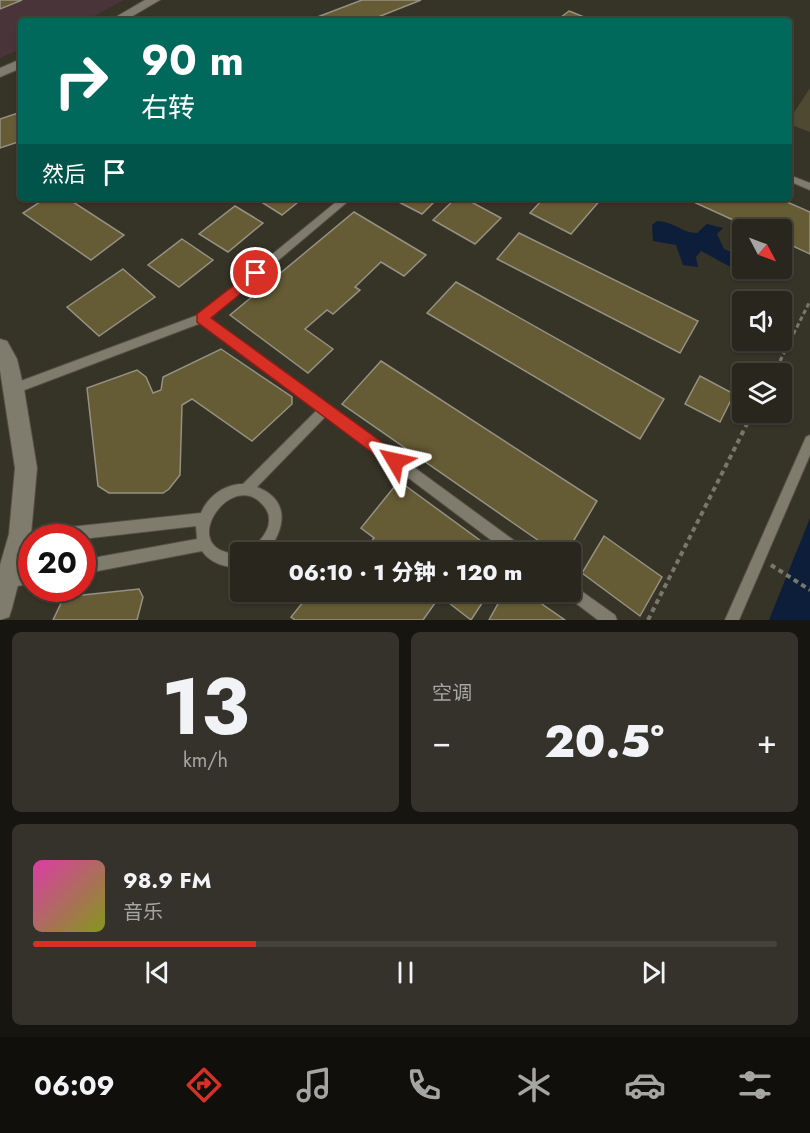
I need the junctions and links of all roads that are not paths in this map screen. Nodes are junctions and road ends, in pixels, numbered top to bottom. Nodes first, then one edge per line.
1 (154, 0) edge
2 (121, 18) edge
3 (18, 64) edge
4 (0, 73) edge
5 (792, 179) edge
6 (810, 187) edge
7 (343, 201) edge
8 (202, 318) junction
9 (0, 347) edge
10 (14, 389) junction
11 (325, 409) junction
12 (810, 441) edge
13 (248, 489) junction
14 (205, 519) junction
15 (25, 524) edge
16 (96, 531) edge
17 (269, 542) edge
18 (505, 542) edge
19 (205, 544) junction
20 (18, 555) edge
21 (230, 561) edge
22 (96, 564) edge
23 (18, 579) edge
24 (7, 581) junction
25 (581, 598) edge
26 (0, 608) edge
27 (610, 620) edge
28 (732, 620) edge

1 - 2 street
3 - 4 street
5 - 6 lane
7 - 8 lane
8 - 10 lane
8 - 11 lane
9 - 10 street
10 - 15 street
11 - 13 lane
11 - 18 lane
12 - 28 lane
13 - 14 lane
13 - 17 lane
14 - 16 lane
14 - 19 lane
19 - 21 lane
19 - 22 lane
20 - 24 street
23 - 24 lane
24 - 26 street
25 - 27 lane

